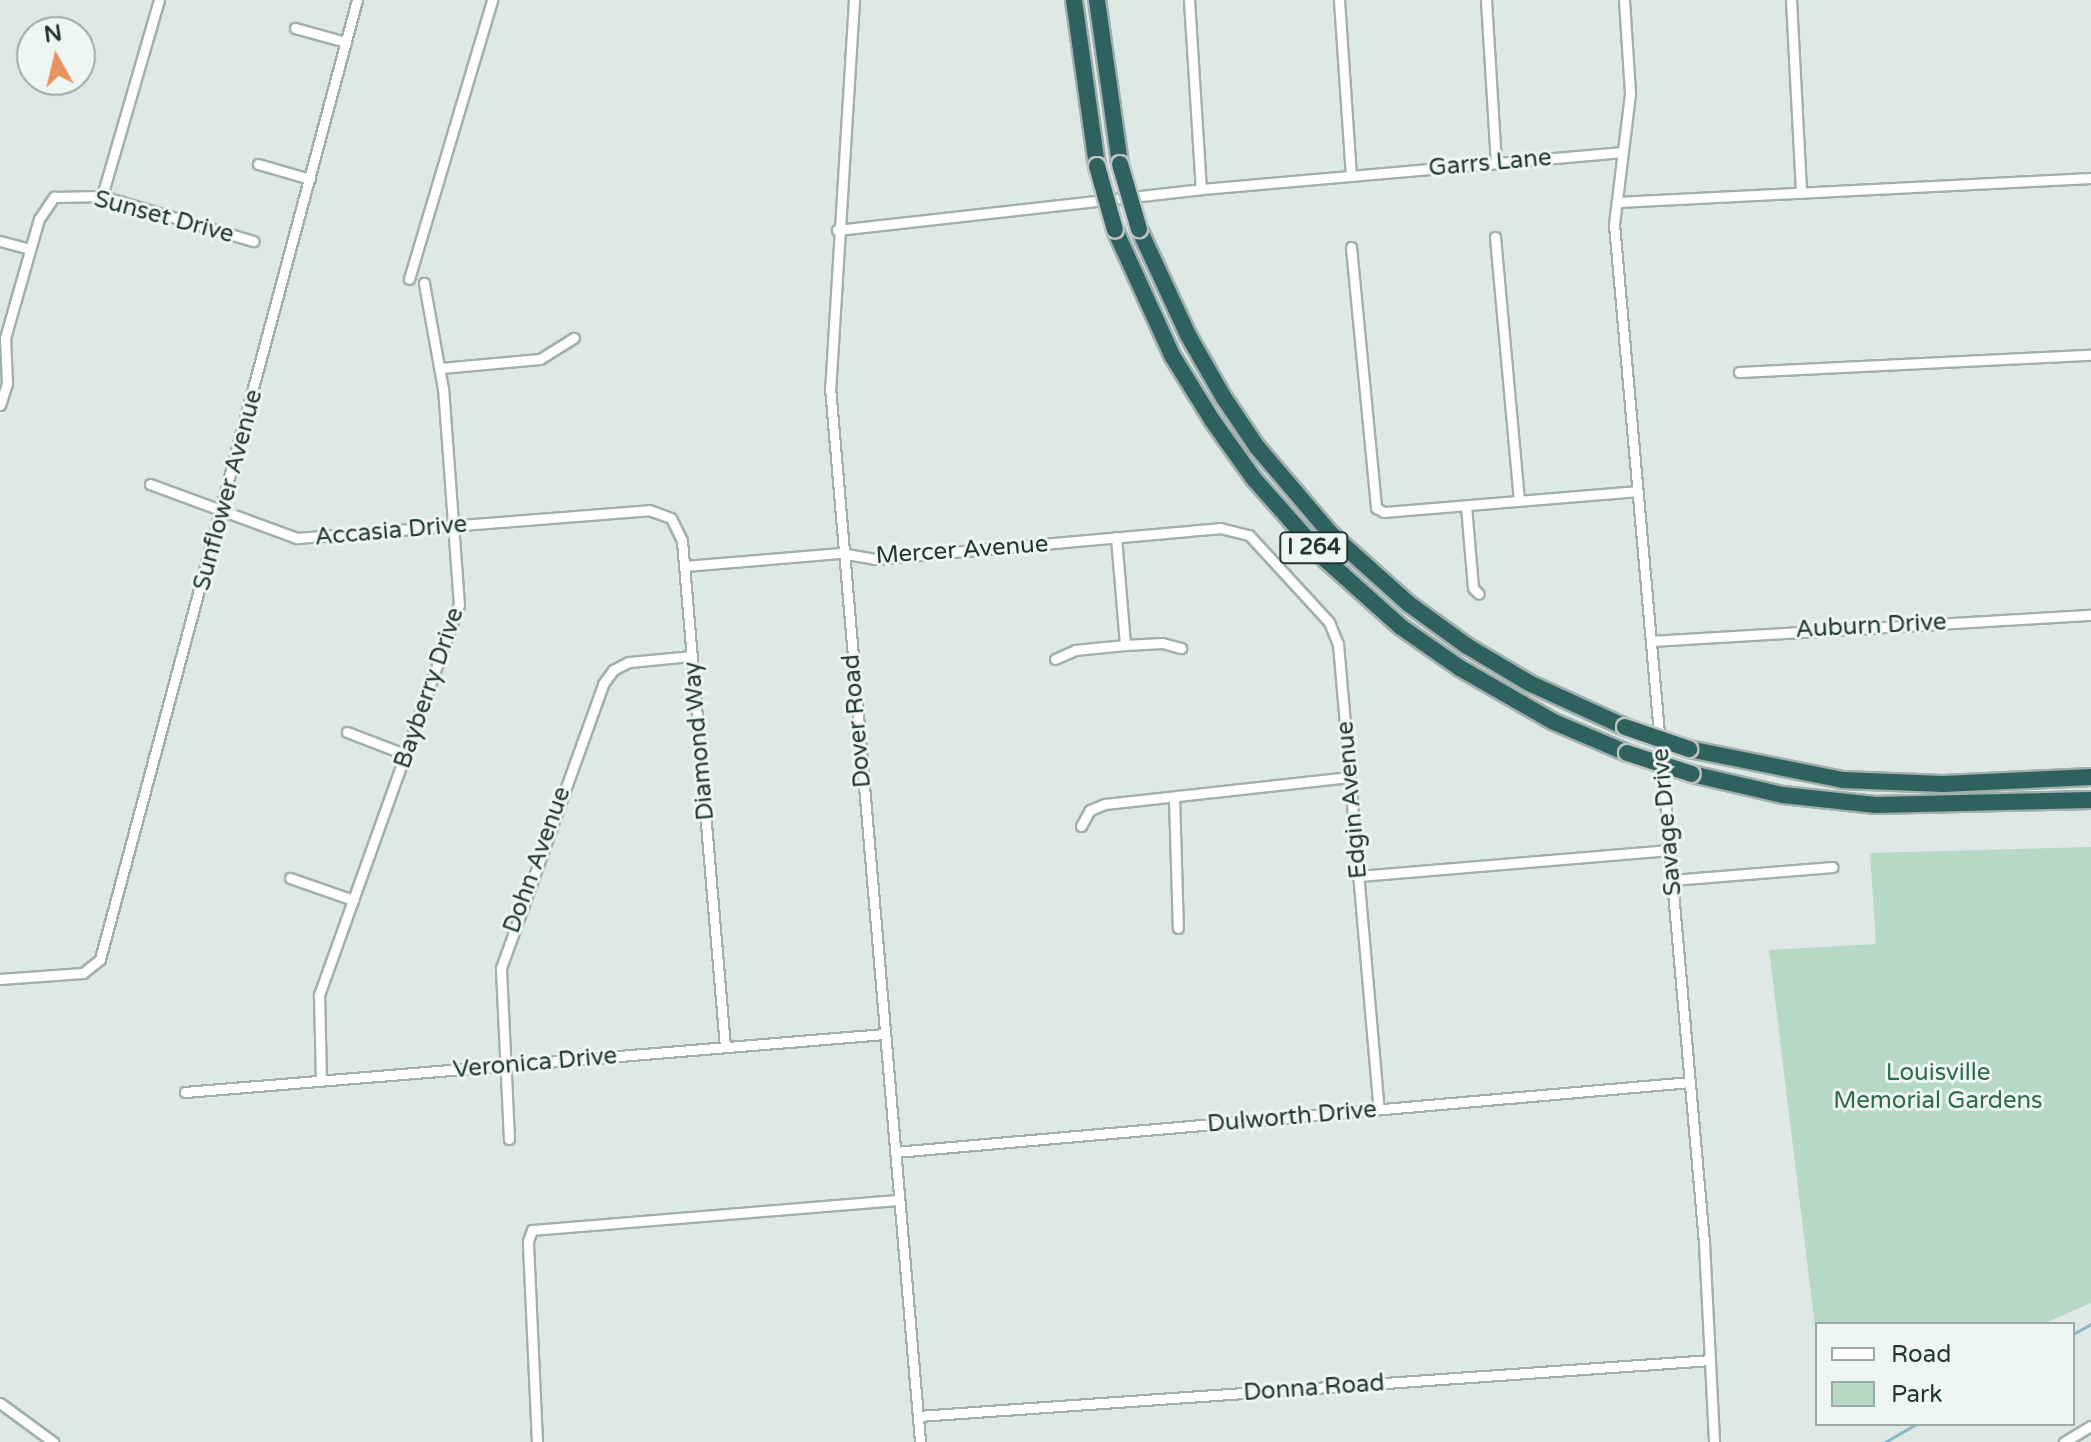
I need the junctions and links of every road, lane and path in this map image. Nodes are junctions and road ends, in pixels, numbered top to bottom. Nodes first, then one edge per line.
1 (159, 0) edge
2 (357, 0) edge
3 (492, 0) edge
4 (854, 0) edge
5 (1074, 0) edge
6 (1097, 0) edge
7 (1189, 0) edge
8 (1339, 0) edge
9 (1486, 0) edge
10 (1624, 0) edge
11 (1791, 0) edge
12 (295, 28) dead end
13 (346, 42) junction
14 (1621, 152) junction
15 (1496, 162) junction
16 (258, 164) dead end
17 (1351, 175) junction
18 (2091, 178) edge
19 (310, 179) junction
20 (1201, 189) junction
21 (1801, 193) junction
22 (102, 196) junction
23 (1617, 202) junction
24 (837, 230) junction
25 (1495, 237) dead end
26 (0, 241) edge
27 (253, 241) dead end
28 (1351, 247) dead end
29 (30, 249) junction
30 (409, 279) dead end
31 (424, 283) dead end
32 (574, 338) dead end
33 (2091, 355) edge
34 (4, 365) edge
35 (441, 368) junction
36 (1739, 372) dead end
37 (0, 405) edge
38 (150, 484) dead end
39 (1637, 491) junction
40 (1519, 501) junction
41 (1466, 506) junction
42 (222, 510) junction
43 (593, 514) joint
44 (455, 526) junction
45 (1239, 530) joint
46 (1116, 537) junction
47 (841, 553) junction
48 (685, 566) junction
49 (1479, 594) dead end
50 (2091, 615) edge
51 (1651, 641) junction
52 (1125, 645) junction
53 (1181, 648) dead end
54 (691, 656) junction
55 (1055, 659) dead end
56 (347, 732) dead end
57 (407, 755) junction
58 (1350, 777) junction
59 (2091, 777) edge
60 (1174, 797) junction
61 (2091, 800) edge
62 (1081, 826) dead end
63 (1670, 850) junction
64 (1832, 867) dead end
65 (1359, 876) junction
66 (290, 878) dead end
67 (1672, 880) junction
68 (353, 900) junction
69 (1178, 928) dead end
70 (0, 979) edge
71 (884, 1034) junction
72 (725, 1047) junction
73 (503, 1066) junction
74 (321, 1081) junction
75 (1690, 1082) junction
76 (185, 1092) dead end
77 (1379, 1109) junction
78 (509, 1139) dead end
79 (895, 1152) junction
80 (899, 1200) junction
81 (1710, 1360) junction
82 (0, 1403) edge
83 (918, 1416) junction
84 (2091, 1426) edge
85 (53, 1442) edge
86 (537, 1442) edge
87 (920, 1442) edge
88 (1714, 1442) edge
89 (2064, 1442) edge

1 - 22 street
2 - 13 street, Sunflower Avenue
3 - 30 street
4 - 24 street, Dover Road
5 - 61 highway, I 264, bridge
6 - 59 highway, I 264, bridge
7 - 20 street
8 - 17 street
9 - 15 street
10 - 14 street
11 - 21 street
12 - 13 street
13 - 19 street, Sunflower Avenue
14 - 15 street, Garrs Lane
14 - 23 street
15 - 17 street, Garrs Lane
16 - 19 street
17 - 20 street, Garrs Lane
18 - 21 street
19 - 42 street, Sunflower Avenue
20 - 24 street, Garrs Lane
21 - 23 street
22 - 27 street, Sunset Drive
22 - 29 street, Sunset Drive
23 - 39 street, Savage Drive
24 - 47 street, Dover Road
25 - 40 street
26 - 29 street
28 - 41 street
29 - 34 street, Sunset Drive
31 - 35 street, Bayberry Drive
32 - 35 street
33 - 36 street
34 - 37 street, Sunset Drive
35 - 44 street, Bayberry Drive
38 - 42 street, Accasia Drive
39 - 40 street
39 - 51 street, Savage Drive
40 - 41 street
41 - 49 street
42 - 44 street, Accasia Drive
42 - 70 street, Sunflower Avenue
43 - 44 street, Accasia Drive
43 - 48 street, Diamond Way
44 - 57 street, Bayberry Drive
45 - 46 street, Mercer Avenue
45 - 58 street, Edgin Avenue
46 - 47 street, Mercer Avenue
46 - 52 street
47 - 48 street, Mercer Avenue
47 - 71 street, Dover Road
48 - 54 street, Diamond Way
50 - 51 street, Auburn Drive
51 - 63 street, Savage Drive
52 - 53 street
52 - 55 street
54 - 72 street, Diamond Way
54 - 73 street, Dohn Avenue
56 - 57 street
57 - 68 street, Bayberry Drive
58 - 60 street
58 - 65 street, Edgin Avenue
60 - 62 street
60 - 69 street
63 - 65 street
63 - 67 street, Savage Drive
64 - 67 street
65 - 77 street, Edgin Avenue
66 - 68 street
67 - 75 street, Savage Drive
68 - 74 street, Bayberry Drive
71 - 72 street, Veronica Drive
71 - 79 street, Dover Road
72 - 73 street, Veronica Drive
73 - 74 street, Veronica Drive
73 - 78 street, Dohn Avenue
74 - 76 street, Veronica Drive
75 - 77 street, Dulworth Drive
75 - 81 street, Savage Drive
77 - 79 street, Dulworth Drive
79 - 80 street, Dover Road
80 - 83 street, Dover Road
80 - 86 street
81 - 83 street, Donna Road
81 - 88 street, Savage Drive
82 - 85 street
83 - 87 street, Dover Road
84 - 89 street

